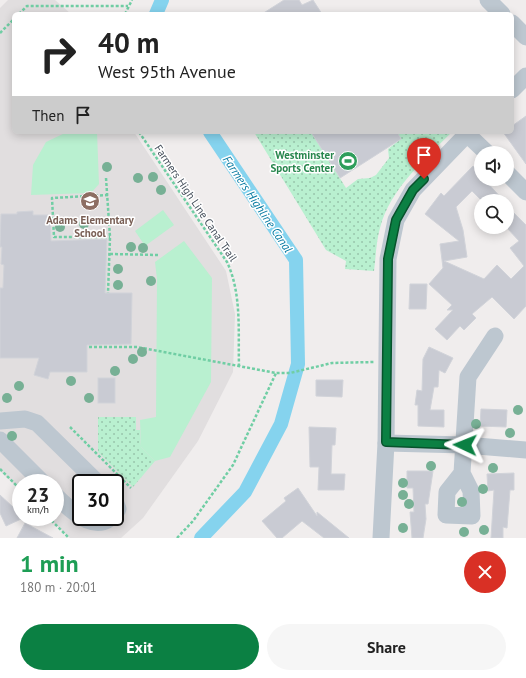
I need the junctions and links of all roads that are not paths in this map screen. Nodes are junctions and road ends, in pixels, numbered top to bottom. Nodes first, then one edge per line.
1 (488, 0) edge
2 (500, 12) edge
3 (514, 25) edge
4 (526, 37) edge
5 (526, 76) edge
6 (514, 88) edge
7 (467, 134) edge
8 (469, 134) edge
9 (480, 146) edge
10 (514, 180) edge
11 (526, 192) edge
12 (495, 336) dead end
13 (0, 421) edge
14 (0, 440) edge
15 (386, 442) junction
16 (465, 445) junction
17 (526, 450) edge
18 (462, 473) dead end
19 (34, 474) edge
20 (89, 474) edge
21 (64, 504) edge
22 (72, 512) edge
23 (86, 526) edge
24 (107, 526) edge
25 (381, 538) edge

1 - 2 street
3 - 4 street
5 - 6 street
7 - 15 street
8 - 9 street
10 - 11 street
12 - 16 street
13 - 20 street
14 - 19 street
15 - 16 street
15 - 25 street
16 - 17 street
16 - 18 street
21 - 22 street
23 - 24 street

